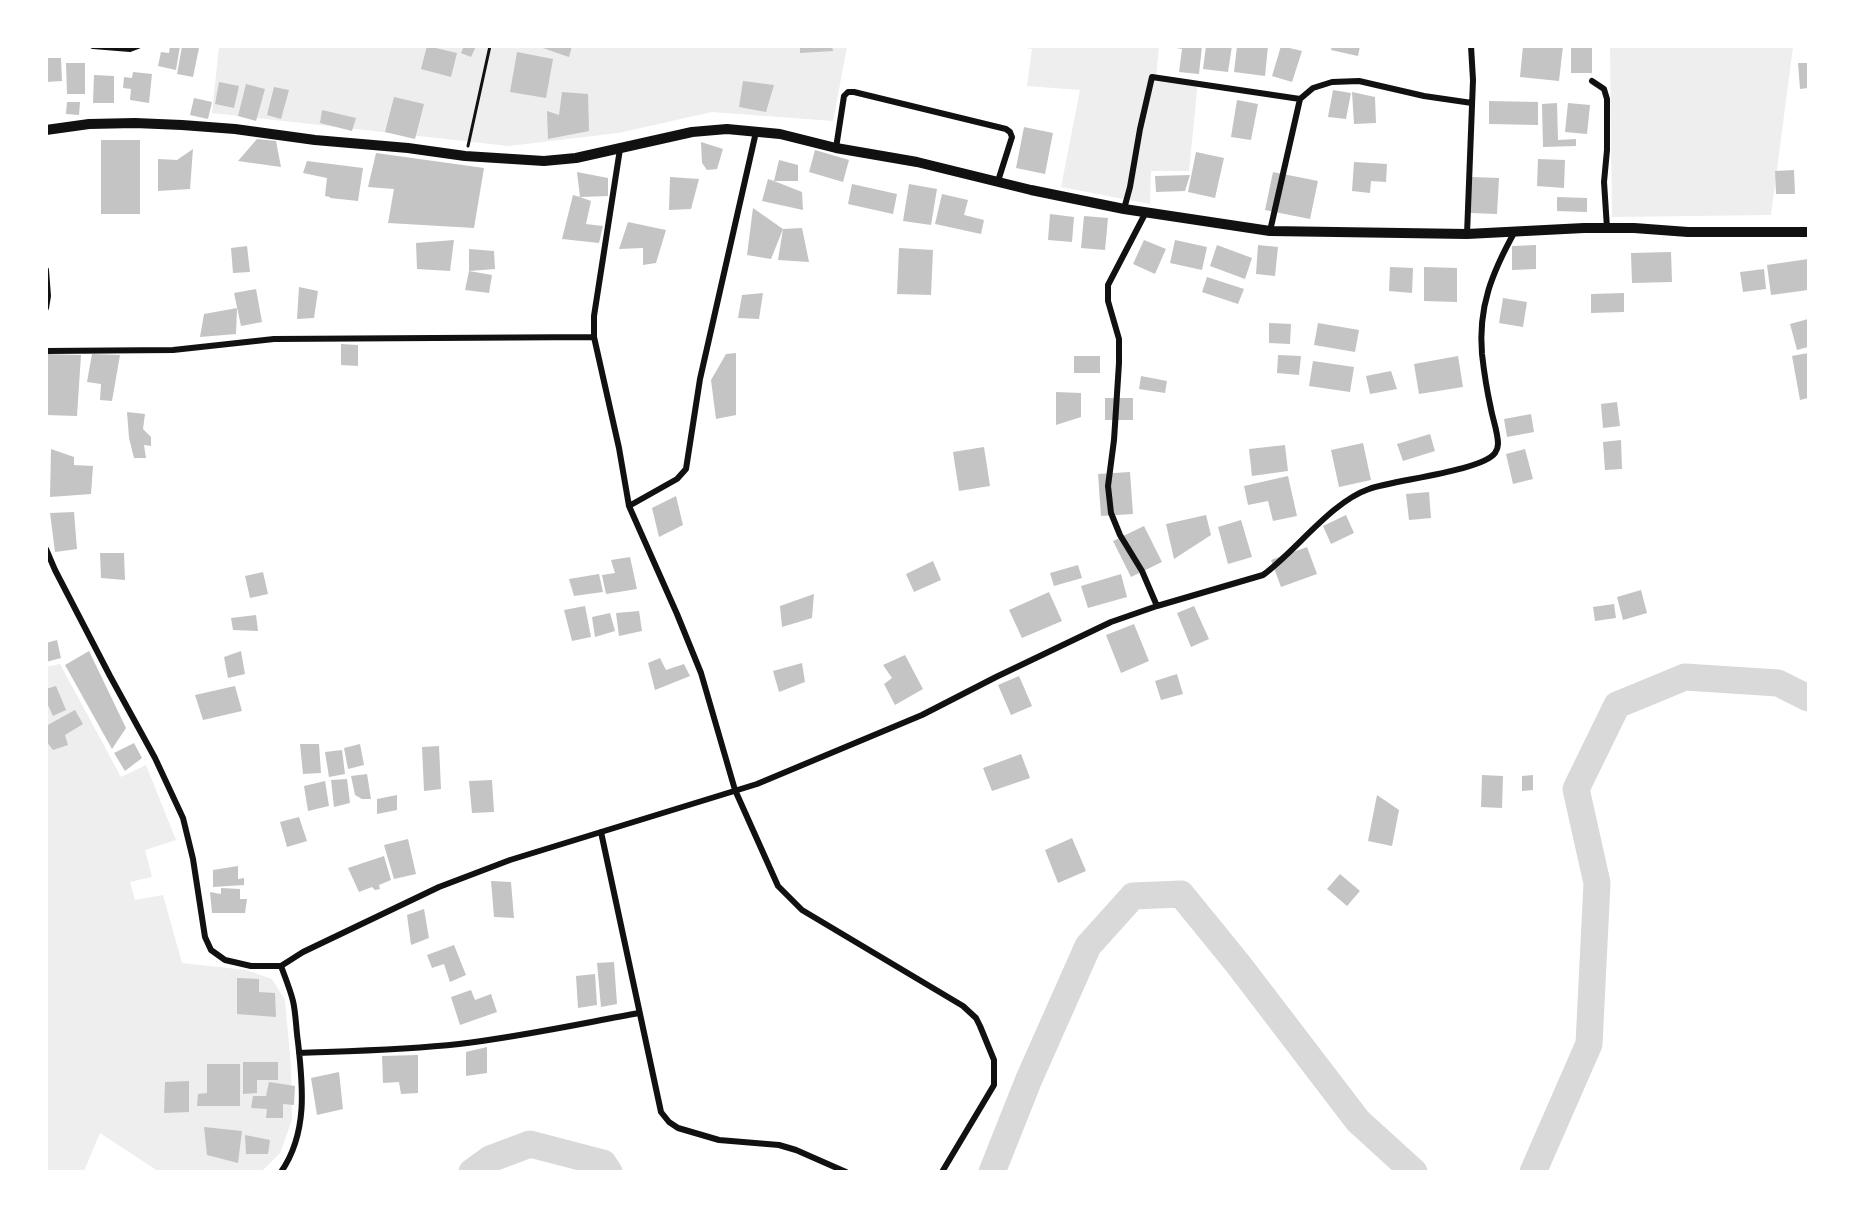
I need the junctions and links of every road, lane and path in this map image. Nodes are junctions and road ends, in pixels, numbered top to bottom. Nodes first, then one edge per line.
1 (93, 46) edge
2 (138, 46) edge
3 (490, 46) edge
4 (1471, 46) edge
5 (1592, 81) dead end
6 (1300, 99) junction
7 (1472, 104) junction
8 (46, 130) edge
9 (756, 132) junction
10 (836, 148) junction
11 (620, 149) junction
12 (465, 156) junction
13 (998, 181) junction
14 (1124, 209) junction
15 (1146, 212) junction
16 (1607, 228) junction
17 (1270, 231) junction
18 (1809, 232) edge
19 (1514, 233) junction
20 (1467, 234) junction
21 (46, 270) edge
22 (47, 296) edge
23 (46, 308) edge
24 (594, 337) junction
25 (46, 351) edge
26 (629, 506) junction
27 (46, 549) edge
28 (1156, 606) junction
29 (735, 790) junction
30 (601, 832) junction
31 (281, 966) junction
32 (639, 1013) junction
33 (299, 1053) junction
34 (281, 1172) edge
35 (846, 1172) edge
36 (942, 1172) edge

1 - 2 street
3 - 12 path
4 - 7 street
5 - 16 street
6 - 7 street
6 - 14 street
6 - 17 street
7 - 20 street
8 - 12 street
9 - 10 street
9 - 11 street
9 - 26 street
10 - 13 street
10 - 13 street
11 - 12 street
11 - 24 street
13 - 14 street
14 - 15 street
15 - 17 street
15 - 28 street
16 - 18 street
16 - 19 street
17 - 20 street
19 - 20 street
19 - 28 street
21 - 22 street
22 - 23 street
24 - 25 street
24 - 26 street
26 - 29 street
27 - 31 street
28 - 29 street
29 - 30 street
29 - 36 street
30 - 31 street
30 - 32 street
31 - 33 street
32 - 33 street
32 - 35 street
33 - 34 street

